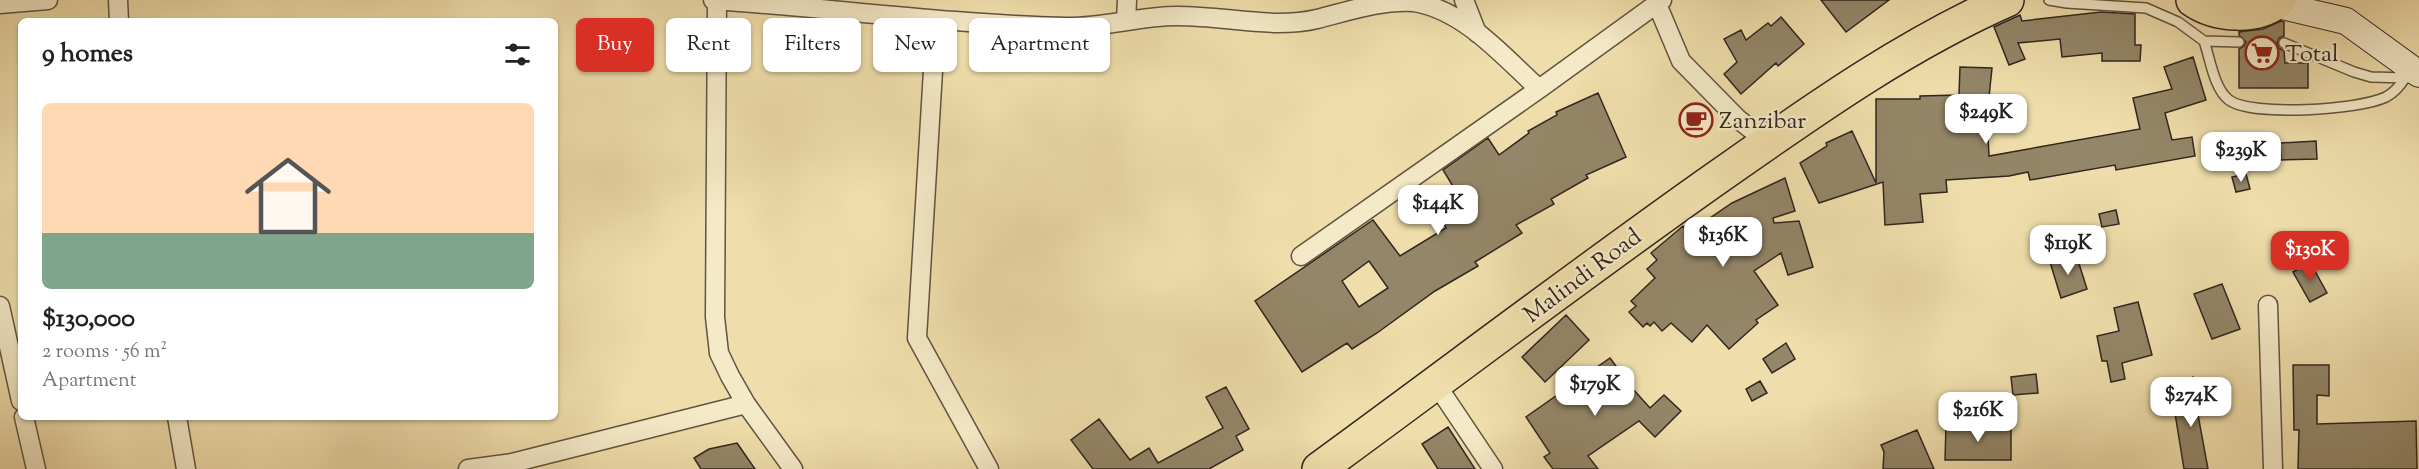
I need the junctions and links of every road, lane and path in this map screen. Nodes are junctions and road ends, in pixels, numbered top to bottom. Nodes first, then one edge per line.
1 (48, 0) edge
2 (118, 0) edge
3 (715, 0) edge
4 (1127, 0) edge
5 (1464, 0) edge
6 (2007, 0) edge
7 (2049, 0) edge
8 (2193, 0) edge
9 (746, 1) edge
10 (1660, 2) edge
11 (2276, 2) edge
12 (0, 4) edge
13 (2340, 10) edge
14 (119, 18) edge
15 (916, 18) edge
16 (957, 21) edge
17 (1126, 21) junction
18 (1477, 33) junction
19 (2204, 41) junction
20 (2239, 42) dead end
21 (2284, 43) dead end
22 (933, 72) edge
23 (2414, 77) edge
24 (1539, 89) junction
25 (1767, 142) junction
26 (1301, 256) dead end
27 (2268, 305) dead end
28 (0, 306) edge
29 (1436, 384) junction
30 (18, 387) edge
31 (746, 404) junction
32 (25, 420) edge
33 (178, 420) edge
34 (512, 466) edge
35 (36, 469) edge
36 (186, 469) edge
37 (468, 469) edge
38 (793, 469) edge
39 (989, 469) edge
40 (1319, 469) edge
41 (1493, 469) edge
42 (2273, 469) edge

1 - 12 street
2 - 14 street
3 - 9 street
3 - 31 street
4 - 17 street
5 - 18 street
6 - 25 highway, Malindi Road
7 - 19 lane
8 - 11 highway
9 - 15 street
10 - 24 street
10 - 25 street
11 - 13 street
13 - 23 street
16 - 17 street
17 - 18 street
18 - 24 street
19 - 20 lane
19 - 23 lane
21 - 23 lane
22 - 39 street
24 - 26 street
25 - 29 highway, Malindi Road
27 - 42 street
28 - 30 street
29 - 40 highway, Malindi Road
29 - 41 street
31 - 34 street
31 - 38 street
32 - 35 street
33 - 36 street
34 - 37 street

